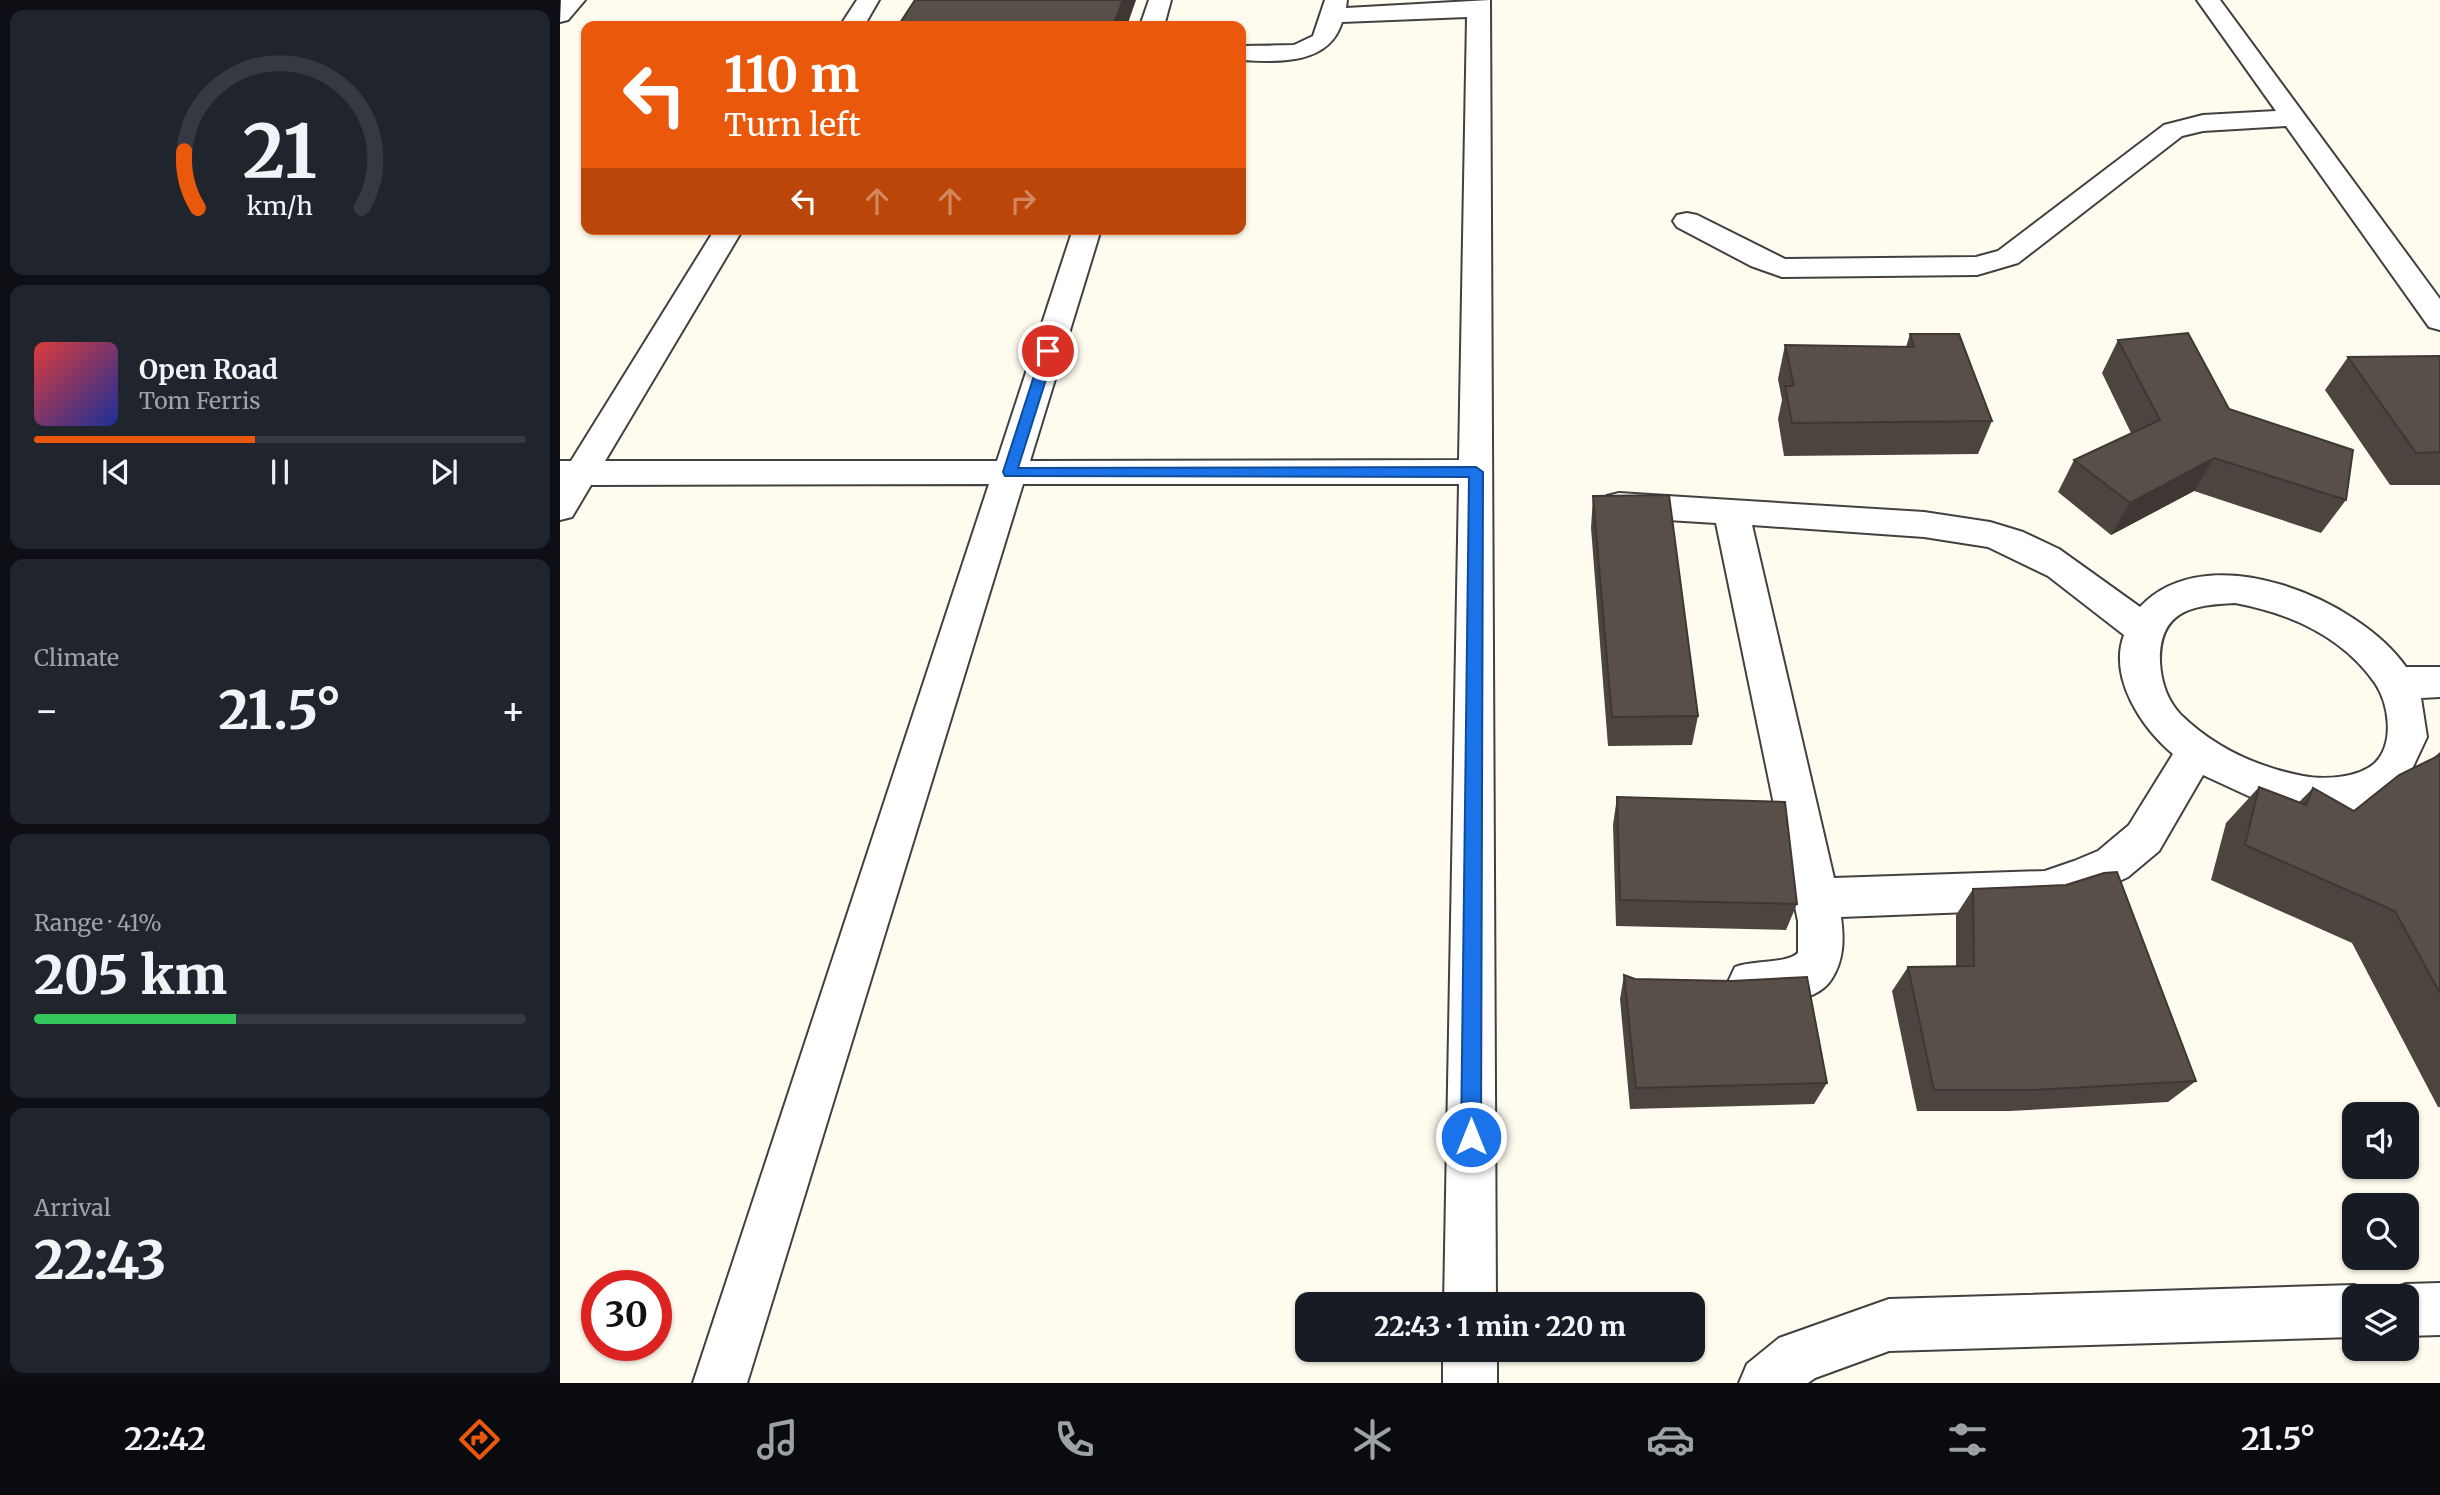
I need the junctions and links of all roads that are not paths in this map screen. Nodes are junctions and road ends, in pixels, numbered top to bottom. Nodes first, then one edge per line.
1 (574, 0) edge
2 (868, 0) edge
3 (1160, 0) edge
4 (2208, 0) edge
5 (1479, 5) edge
6 (1334, 8) edge
7 (560, 15) edge
8 (855, 21) edge
9 (1154, 21) edge
10 (1246, 53) edge
11 (2294, 118) junction
12 (1687, 221) dead end
13 (725, 235) edge
14 (1085, 235) edge
15 (2440, 320) edge
16 (1010, 472) junction
17 (1476, 472) junction
18 (570, 473) edge
19 (1611, 505) edge
20 (560, 508) edge
21 (1731, 510) junction
22 (2143, 630) junction
23 (2440, 681) edge
24 (2395, 682) junction
25 (2196, 752) junction
26 (1817, 898) junction
27 (1713, 981) edge
28 (1470, 1292) edge
29 (2440, 1308) edge
30 (2419, 1309) edge
31 (2342, 1311) edge
32 (1470, 1362) edge
33 (720, 1383) edge
34 (1470, 1383) edge
35 (1766, 1383) edge

1 - 7 street
2 - 8 street
3 - 9 street
4 - 11 street
5 - 6 street
5 - 17 street
6 - 10 street
11 - 12 street
11 - 15 street
13 - 18 street
14 - 16 street
16 - 17 street
16 - 18 street
16 - 33 street
17 - 28 street
18 - 20 street
19 - 21 street
21 - 22 street
21 - 26 street
22 - 24 street
22 - 25 street
23 - 24 street
24 - 25 street
25 - 26 street
26 - 27 street
29 - 30 street
31 - 35 street
32 - 34 street

